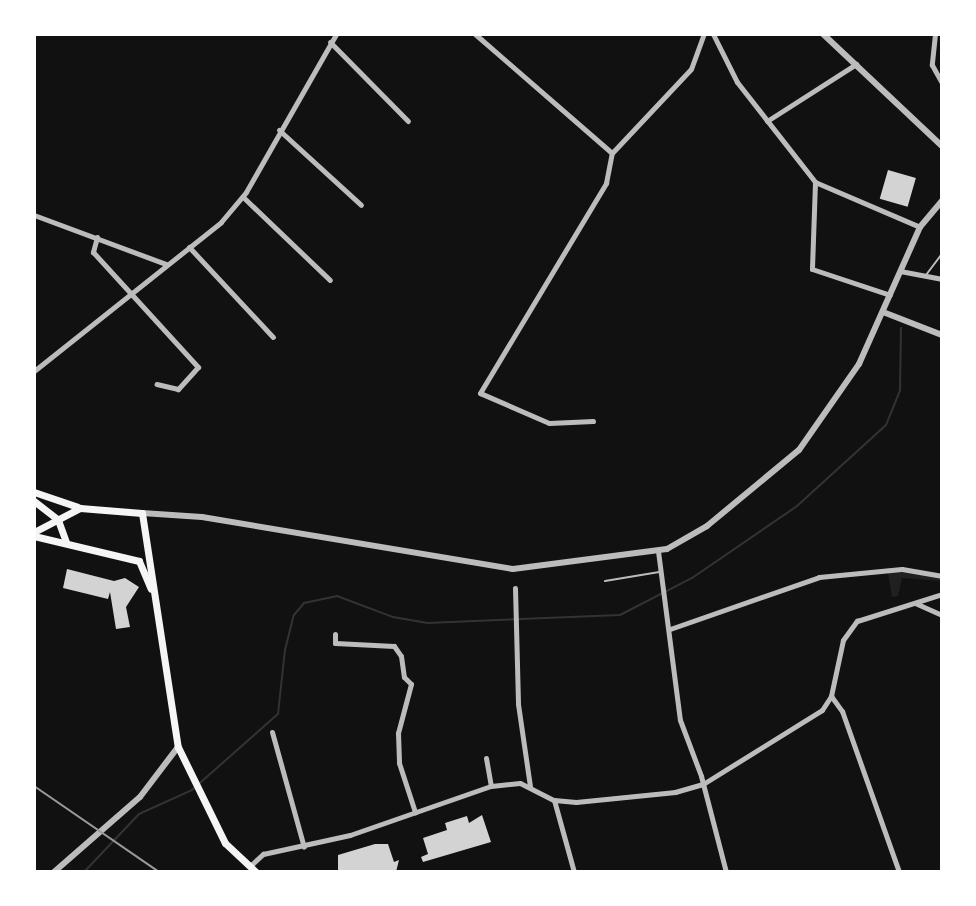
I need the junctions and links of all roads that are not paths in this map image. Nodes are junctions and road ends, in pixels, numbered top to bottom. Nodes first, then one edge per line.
1 (336, 34) edge
2 (475, 34) edge
3 (704, 34) edge
4 (713, 34) edge
5 (823, 34) edge
6 (935, 34) edge
7 (330, 42) junction
8 (856, 64) junction
9 (942, 83) edge
10 (408, 121) dead end
11 (767, 121) junction
12 (279, 130) junction
13 (942, 146) edge
14 (612, 153) junction
15 (815, 182) junction
16 (243, 197) junction
17 (942, 201) edge
18 (361, 205) dead end
19 (34, 215) edge
20 (920, 227) junction
21 (97, 237) junction
22 (189, 247) junction
23 (942, 254) edge
24 (166, 264) junction
25 (900, 271) junction
26 (926, 276) junction
27 (942, 279) edge
28 (330, 280) dead end
29 (132, 290) junction
30 (890, 295) junction
31 (883, 312) junction
32 (942, 335) edge
33 (273, 337) dead end
34 (34, 371) edge
35 (157, 384) dead end
36 (593, 421) dead end
37 (34, 492) edge
38 (34, 501) edge
39 (80, 508) junction
40 (142, 513) junction
41 (58, 520) junction
42 (34, 534) edge
43 (66, 542) junction
44 (658, 551) junction
45 (149, 554) junction
46 (139, 561) junction
47 (661, 572) junction
48 (942, 576) edge
49 (605, 581) dead end
50 (515, 588) dead end
51 (154, 594) junction
52 (942, 594) edge
53 (915, 602) junction
54 (942, 615) edge
55 (670, 629) junction
56 (335, 634) dead end
57 (831, 696) junction
58 (272, 732) dead end
59 (178, 747) junction
60 (486, 758) dead end
61 (703, 784) junction
62 (491, 786) junction
63 (530, 786) junction
64 (554, 800) junction
65 (415, 812) junction
66 (304, 847) junction
67 (253, 870) edge
68 (54, 872) edge
69 (574, 872) edge
70 (726, 872) edge
71 (899, 872) edge

1 - 7 street
2 - 14 street
3 - 14 street
4 - 11 street
5 - 8 street
6 - 9 street
7 - 10 street
7 - 12 street
8 - 11 street
8 - 13 street
11 - 15 street
12 - 16 street
12 - 18 street
14 - 36 street
15 - 20 street
15 - 30 street
16 - 22 street
16 - 28 street
17 - 20 street
19 - 21 street
20 - 25 street
21 - 24 street
21 - 29 street
22 - 24 street
22 - 33 street
23 - 26 lane
24 - 29 street
25 - 26 street
25 - 30 street
26 - 27 street
29 - 34 street
29 - 35 street
30 - 31 street
31 - 32 street
31 - 44 street
37 - 39 main road
38 - 41 main road
39 - 40 main road
39 - 41 main road
40 - 44 street
40 - 45 main road
41 - 42 main road
41 - 43 main road
42 - 43 main road
43 - 46 main road
44 - 47 street
45 - 46 main road
45 - 51 main road
46 - 51 main road
47 - 49 lane
47 - 55 street
48 - 55 street
50 - 63 street
51 - 59 main road
52 - 53 street
53 - 54 street
53 - 57 street
55 - 61 street
56 - 65 street
57 - 61 street
57 - 71 street
58 - 66 street
59 - 67 main road
59 - 68 street
60 - 62 street
61 - 64 street
61 - 70 street
62 - 63 street
62 - 65 street
63 - 64 street
64 - 69 street
65 - 66 street
66 - 67 street

